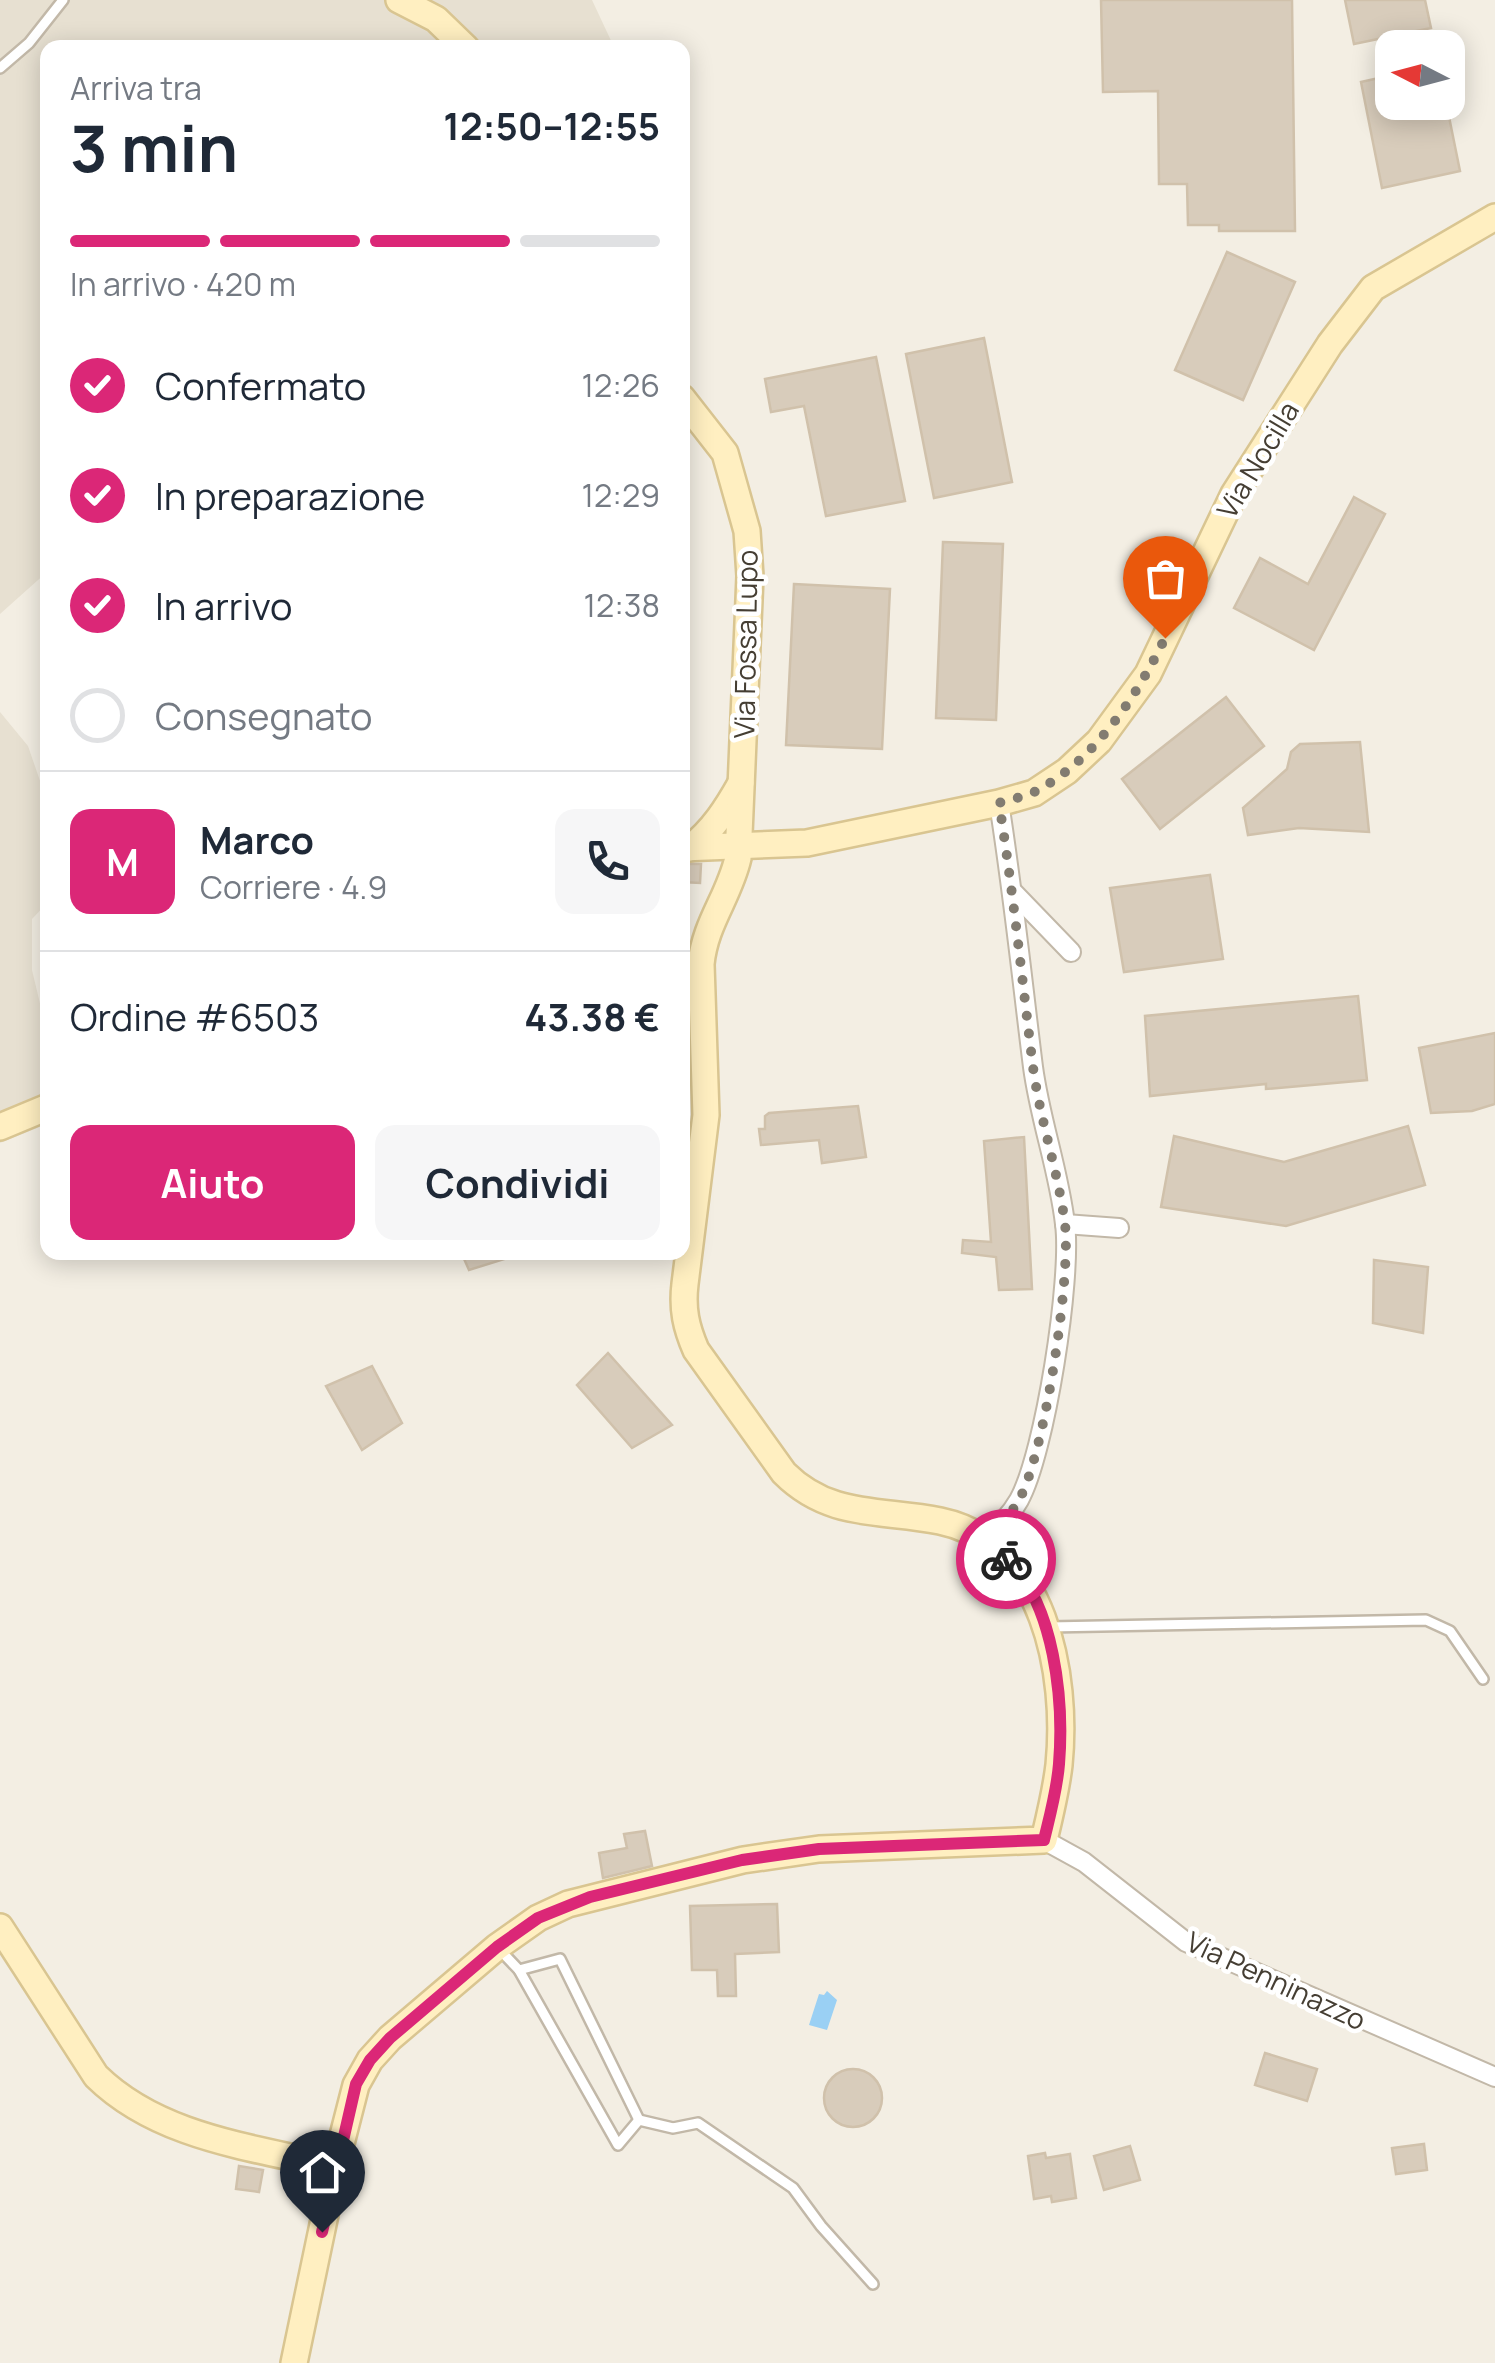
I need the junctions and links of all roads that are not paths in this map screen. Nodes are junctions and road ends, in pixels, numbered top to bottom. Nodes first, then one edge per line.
1 (63, 0) edge
2 (399, 0) edge
3 (456, 40) edge
4 (0, 68) edge
5 (1495, 217) edge
6 (690, 408) edge
7 (743, 779) junction
8 (999, 803) junction
9 (690, 845) edge
10 (690, 848) edge
11 (739, 848) junction
12 (1014, 893) junction
13 (1071, 952) dead end
14 (40, 1111) edge
15 (0, 1127) edge
16 (1065, 1224) junction
17 (1119, 1228) dead end
18 (690, 1244) edge
19 (688, 1260) edge
20 (984, 1539) junction
21 (1046, 1628) junction
22 (1483, 1679) dead end
23 (1044, 1840) junction
24 (0, 1927) edge
25 (497, 1947) junction
26 (519, 1970) junction
27 (1495, 2078) edge
28 (639, 2120) junction
29 (336, 2167) junction
30 (873, 2284) dead end
31 (294, 2363) edge

1 - 4 lane
2 - 3 street
5 - 8 street, Via Nocilla
6 - 7 street, Via Fossa Lupo
7 - 9 street
7 - 11 street, Via Fossa Lupo
8 - 11 street, Via Nocilla
8 - 12 street
10 - 11 street, Via Nocilla
11 - 18 street, Via Fossa Lupo
12 - 13 street
12 - 16 street
14 - 15 street
16 - 17 street
16 - 20 street
19 - 20 street, Via Fossa Lupo
20 - 21 street
21 - 22 lane
21 - 23 street
23 - 25 street
23 - 27 street, Via Penninazzo
24 - 29 street
25 - 26 lane
25 - 29 street
26 - 28 lane
26 - 28 lane
28 - 30 lane
29 - 31 street

